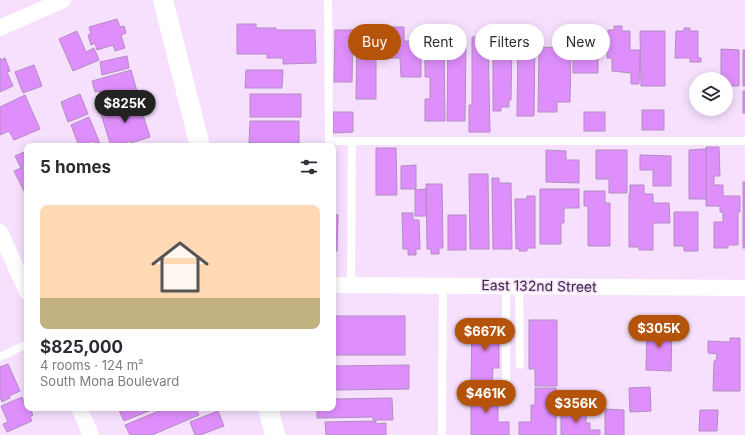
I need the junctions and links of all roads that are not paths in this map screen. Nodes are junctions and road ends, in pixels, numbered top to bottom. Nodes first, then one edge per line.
1 (63, 0) edge
2 (163, 0) edge
3 (328, 0) edge
4 (0, 28) edge
5 (352, 141) junction
6 (745, 141) edge
7 (199, 143) edge
8 (0, 232) edge
9 (336, 284) edge
10 (351, 284) junction
11 (24, 285) edge
12 (443, 285) junction
13 (513, 286) junction
14 (745, 288) edge
15 (24, 345) edge
16 (0, 357) edge
17 (520, 364) dead end
18 (506, 380) dead end
19 (80, 411) edge
20 (269, 411) edge
21 (442, 432) dead end
22 (91, 435) edge
23 (276, 435) edge

1 - 4 street
2 - 7 street
3 - 5 lane
5 - 6 lane
5 - 10 lane
8 - 11 street
9 - 10 street, East 132nd Street
10 - 12 street, East 132nd Street
12 - 13 street, East 132nd Street
12 - 21 lane
13 - 14 street, East 132nd Street
13 - 17 lane
13 - 18 lane
15 - 16 lane
19 - 22 street
20 - 23 street

